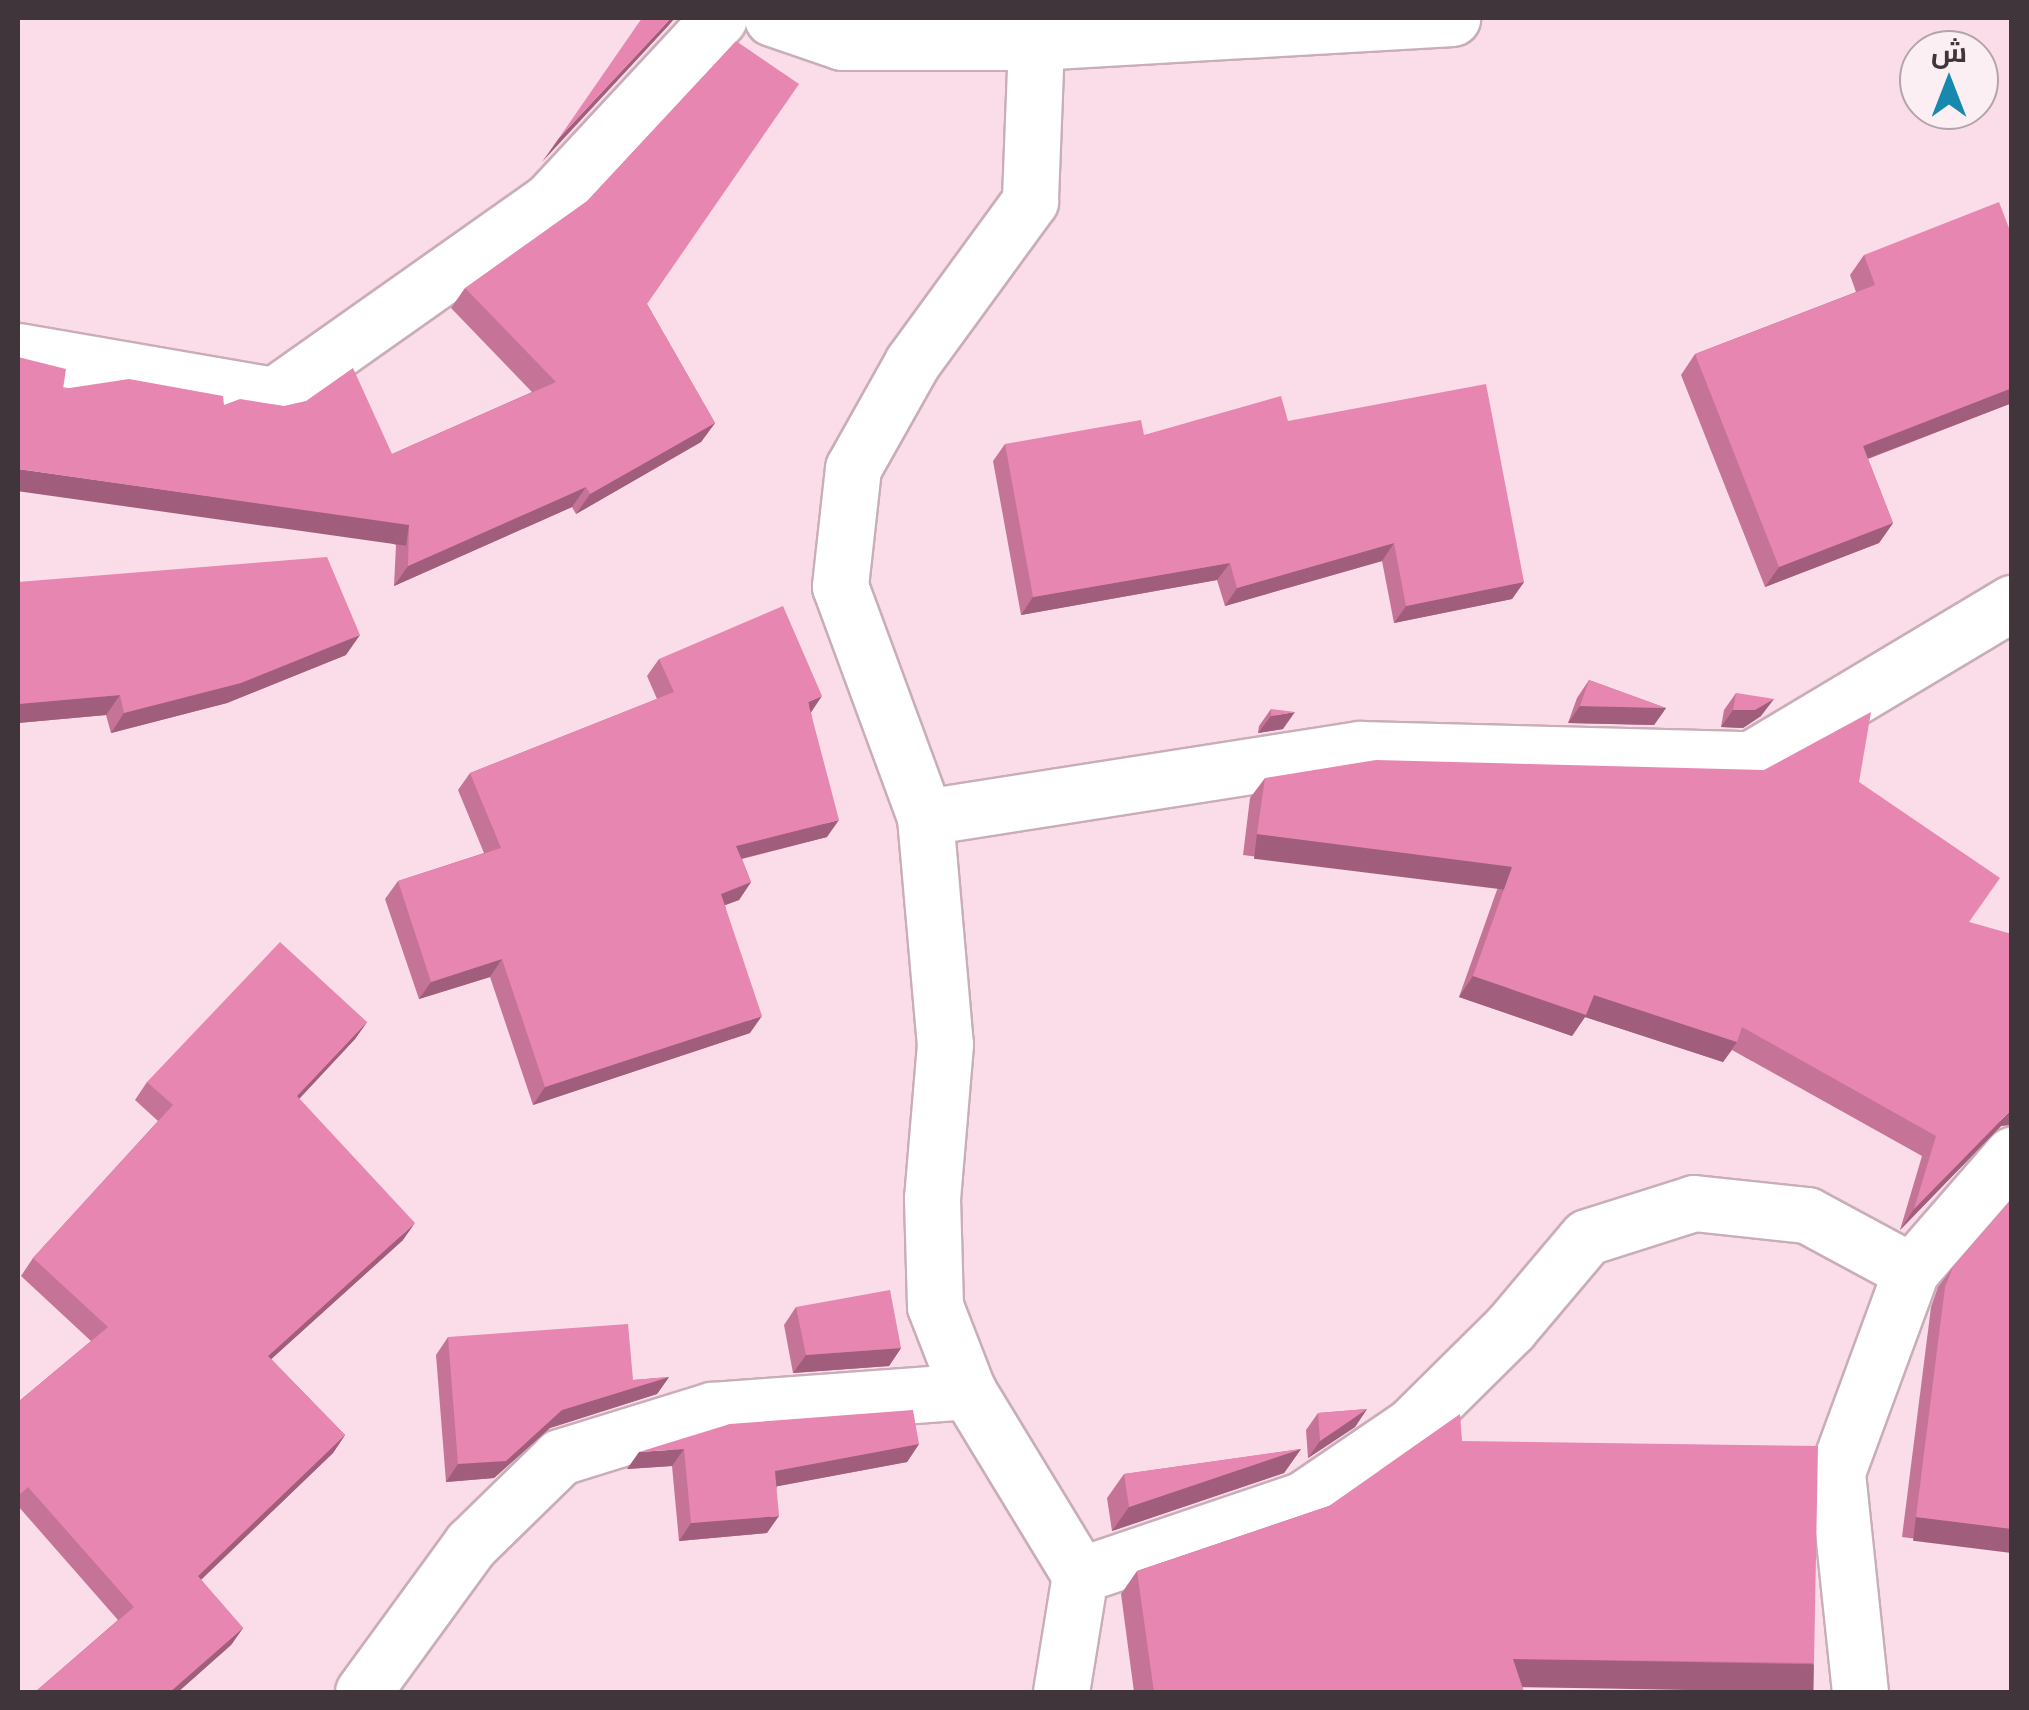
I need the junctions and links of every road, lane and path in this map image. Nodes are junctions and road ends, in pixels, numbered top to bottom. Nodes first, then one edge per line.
1 (720, 18) edge
2 (772, 18) edge
3 (1452, 18) edge
4 (1036, 42) junction
5 (18, 351) edge
6 (2012, 603) edge
7 (926, 817) junction
8 (2012, 1155) edge
9 (1911, 1270) junction
10 (968, 1391) junction
11 (1080, 1575) junction
12 (362, 1692) edge
13 (1062, 1692) edge
14 (1860, 1692) edge

1 - 5 street
2 - 4 street
3 - 4 street
4 - 7 street
6 - 7 street
7 - 10 street
8 - 9 street
9 - 11 street
9 - 14 street
10 - 11 street
10 - 12 street
11 - 13 street

